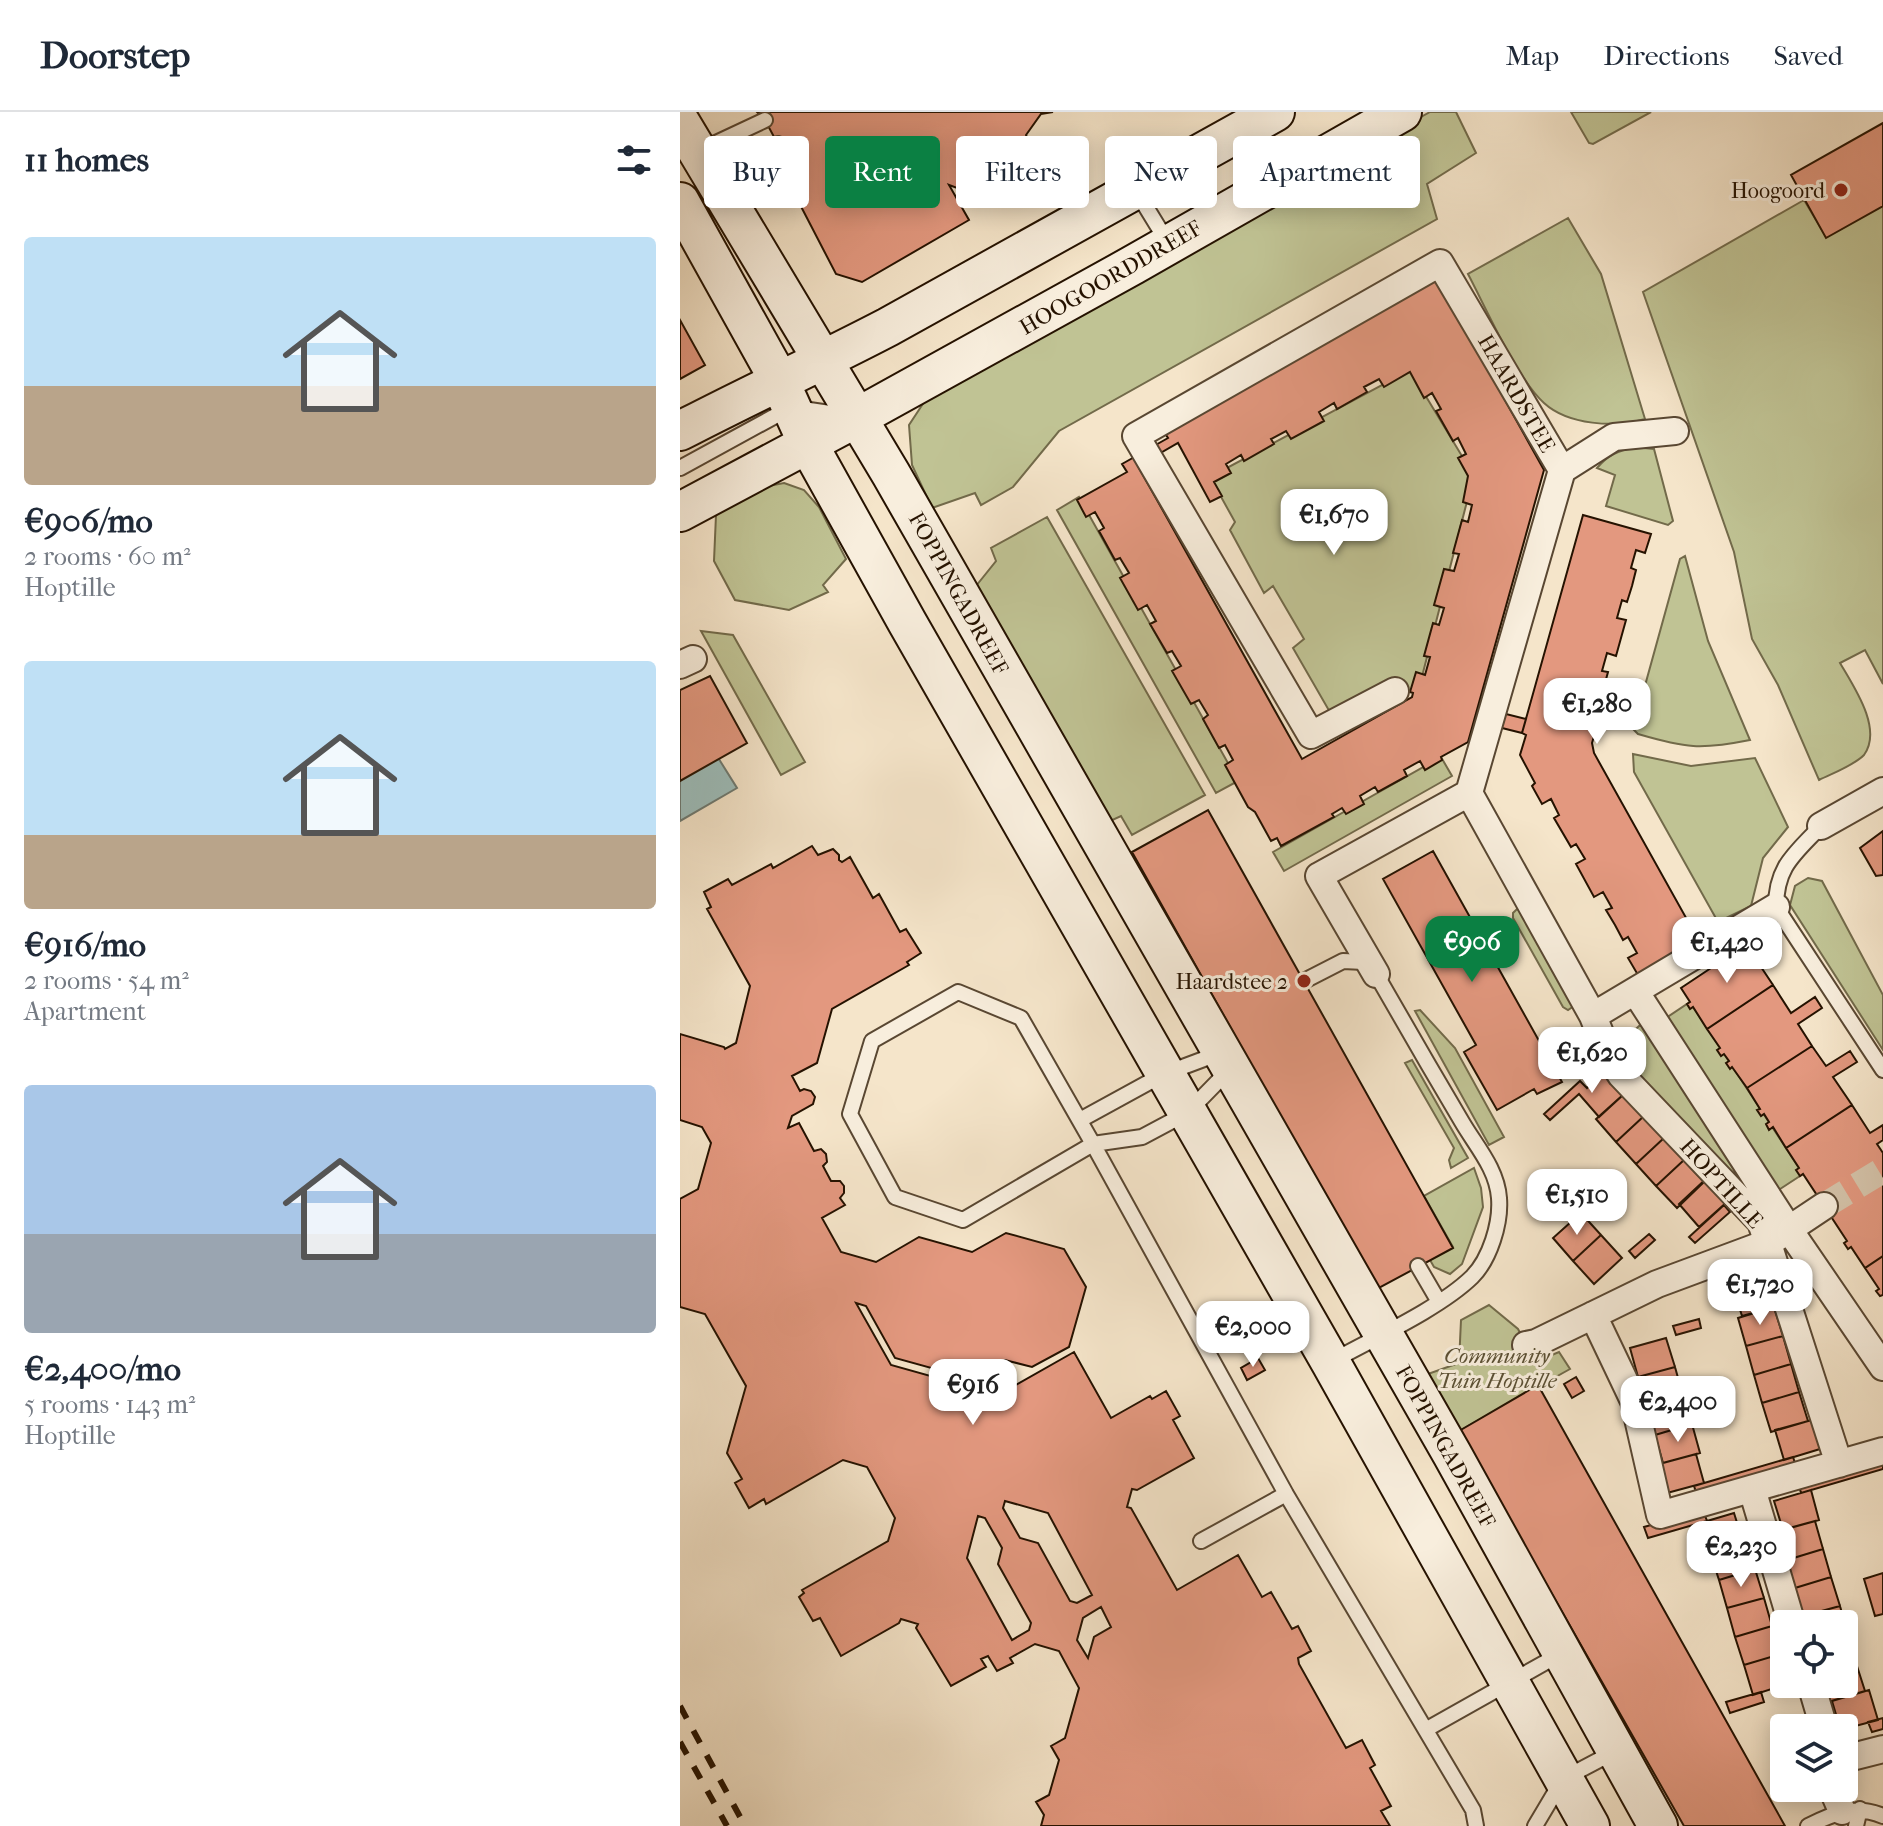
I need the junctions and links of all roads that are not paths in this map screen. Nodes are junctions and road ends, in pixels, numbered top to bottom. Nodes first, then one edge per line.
1 (1275, 112) edge
2 (1402, 112) edge
3 (765, 120) dead end
4 (687, 135) edge
5 (1217, 144) edge
6 (704, 162) edge
7 (680, 202) edge
8 (1105, 207) edge
9 (732, 208) edge
10 (1147, 208) edge
11 (1168, 243) junction
12 (800, 385) junction
13 (858, 417) junction
14 (680, 431) edge
15 (1675, 431) dead end
16 (808, 444) junction
17 (680, 468) edge
18 (1562, 470) junction
19 (687, 507) edge
20 (1395, 691) dead end
21 (1883, 791) edge
22 (1469, 793) junction
23 (1821, 826) joint
24 (1776, 907) junction
25 (1376, 974) junction
26 (1304, 981) dead end
27 (1635, 991) junction
28 (1593, 1016) junction
29 (1225, 1061) junction
30 (1883, 1070) edge
31 (1164, 1074) junction
32 (1187, 1113) junction
33 (1080, 1120) junction
34 (1093, 1144) junction
35 (1824, 1206) tunnel mouth
36 (1780, 1236) junction
37 (1418, 1266) dead end
38 (1439, 1302) junction
39 (1593, 1315) junction
40 (1383, 1333) junction
41 (1526, 1345) dead end
42 (1331, 1363) junction
43 (1883, 1367) edge
44 (1883, 1451) edge
45 (1839, 1464) junction
46 (1752, 1489) junction
47 (1286, 1494) junction
48 (1201, 1541) dead end
49 (1788, 1610) edge
50 (1562, 1653) junction
51 (1510, 1682) junction
52 (1427, 1729) junction
53 (1883, 1749) edge
54 (1616, 1751) junction
55 (1858, 1755) edge
56 (1563, 1779) junction
57 (1848, 1809) edge
58 (1883, 1816) edge
59 (1476, 1826) edge
60 (1535, 1826) edge
61 (1590, 1826) edge
62 (1658, 1826) edge
63 (1808, 1826) edge

1 - 5 street
2 - 11 street, HOOGOORDDREEF
3 - 4 lane
4 - 6 street, FOPPINGADREEF
7 - 12 street, FOPPINGADREEF
8 - 12 street
9 - 12 street, FOPPINGADREEF
10 - 11 lane
11 - 13 street, HOOGOORDDREEF
12 - 13 street, FOPPINGADREEF
12 - 13 lane
12 - 14 street
12 - 16 street, FOPPINGADREEF
12 - 17 lane
13 - 16 street, HOOGOORDDREEF
13 - 29 street, FOPPINGADREEF
15 - 18 street
16 - 19 street, HOOGOORDDREEF
16 - 31 street, FOPPINGADREEF
18 - 20 street, HAARDSTEE
18 - 22 street, HAARDSTEE
21 - 23 street
22 - 25 street
22 - 28 street, HOPTILLE
23 - 24 lane
24 - 27 street
24 - 30 lane
25 - 26 lane
25 - 38 lane
27 - 28 street
27 - 36 street
28 - 36 street, HOPTILLE
29 - 31 lane
29 - 32 lane
29 - 40 street, FOPPINGADREEF
31 - 32 street, FOPPINGADREEF
31 - 33 lane
32 - 34 lane
32 - 42 street, FOPPINGADREEF
33 - 34 lane
33 - 34 lane
34 - 47 lane
35 - 36 street
36 - 39 street
36 - 43 street, HOPTILLE
36 - 45 street, HOPTILLE
37 - 38 lane
38 - 40 lane
39 - 41 street
39 - 46 street
40 - 42 lane
40 - 50 street, FOPPINGADREEF
42 - 51 street, FOPPINGADREEF
44 - 45 street
45 - 46 street
46 - 49 street
47 - 48 lane
47 - 52 lane
50 - 51 lane
50 - 54 street, FOPPINGADREEF
51 - 52 lane
51 - 56 street, FOPPINGADREEF
52 - 59 lane
53 - 55 street
54 - 56 lane
54 - 62 street, FOPPINGADREEF
56 - 60 lane
56 - 61 street, FOPPINGADREEF
57 - 58 lane
57 - 63 lane

